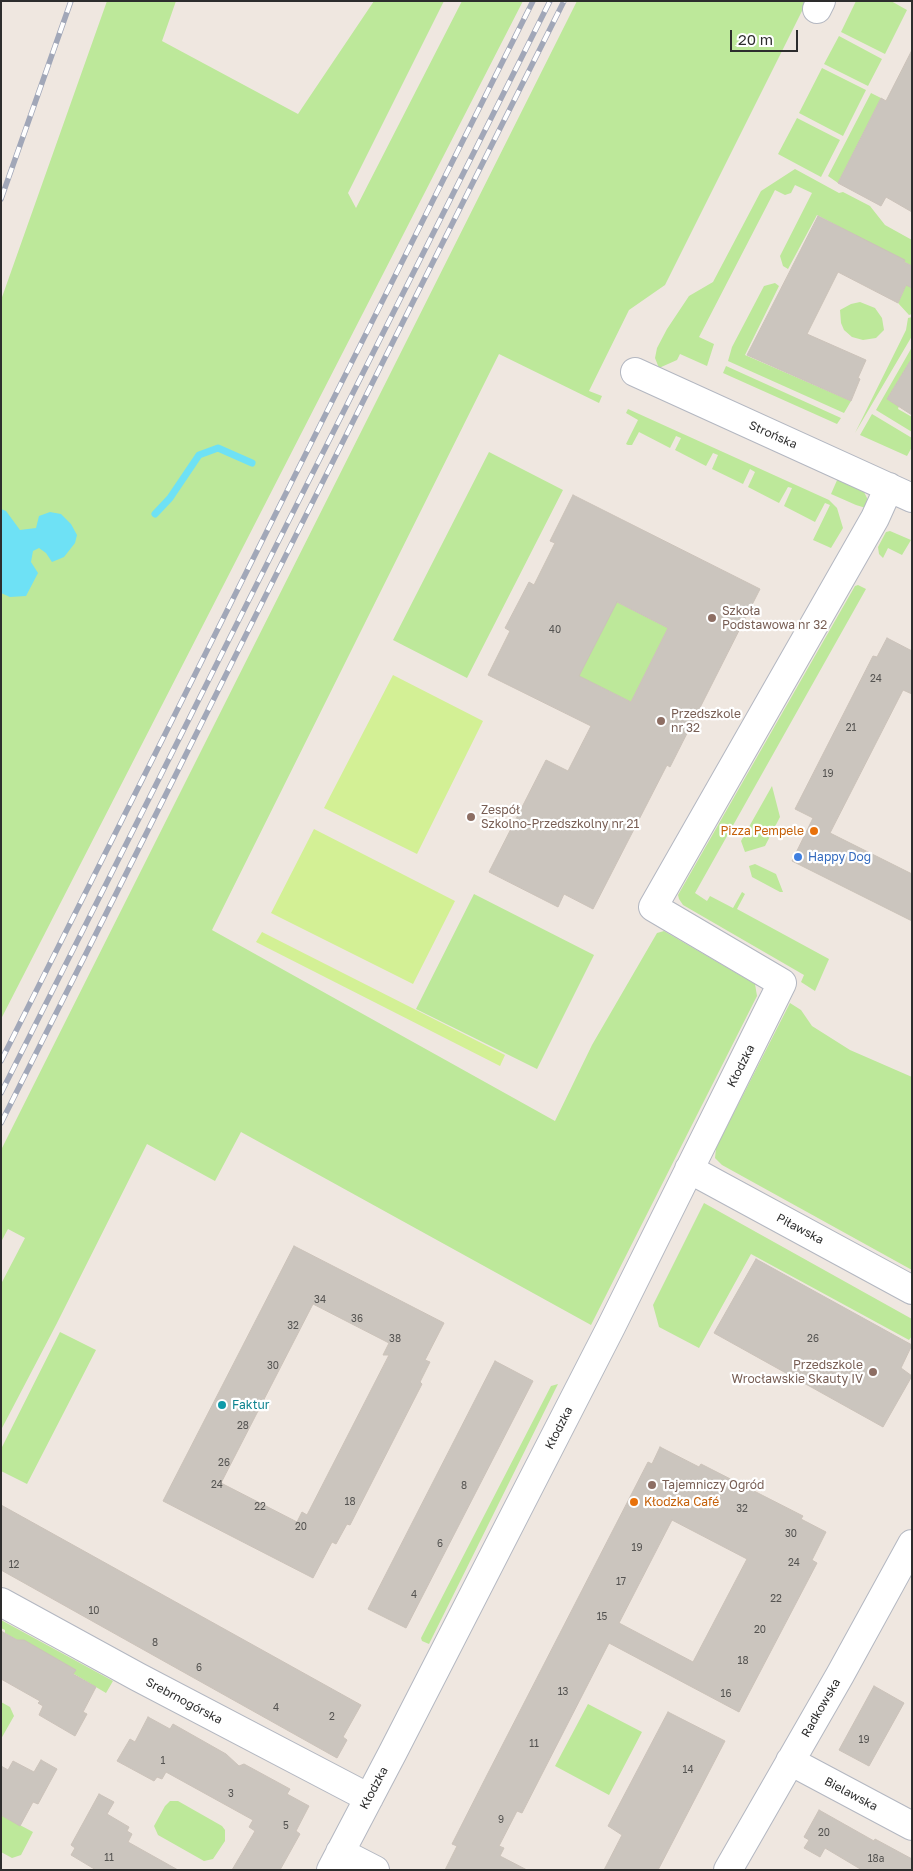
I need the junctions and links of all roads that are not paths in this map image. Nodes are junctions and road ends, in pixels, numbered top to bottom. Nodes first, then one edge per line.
1 (635, 372) dead end
2 (900, 492) edge
3 (689, 1169) junction
4 (912, 1290) edge
5 (912, 1544) edge
6 (1, 1602) edge
7 (790, 1761) junction
8 (369, 1798) junction
9 (912, 1826) edge
10 (336, 1861) edge
11 (375, 1870) edge
12 (728, 1870) edge

1 - 2 street, Strońska
2 - 3 street, Kłodzka
3 - 4 street, Piławska
3 - 8 street, Kłodzka
5 - 7 street, Radkowska
6 - 8 street, Srebrnogórska
7 - 9 street, Bielawska
7 - 12 street, Radkowska
8 - 10 street, Kłodzka
10 - 11 street

